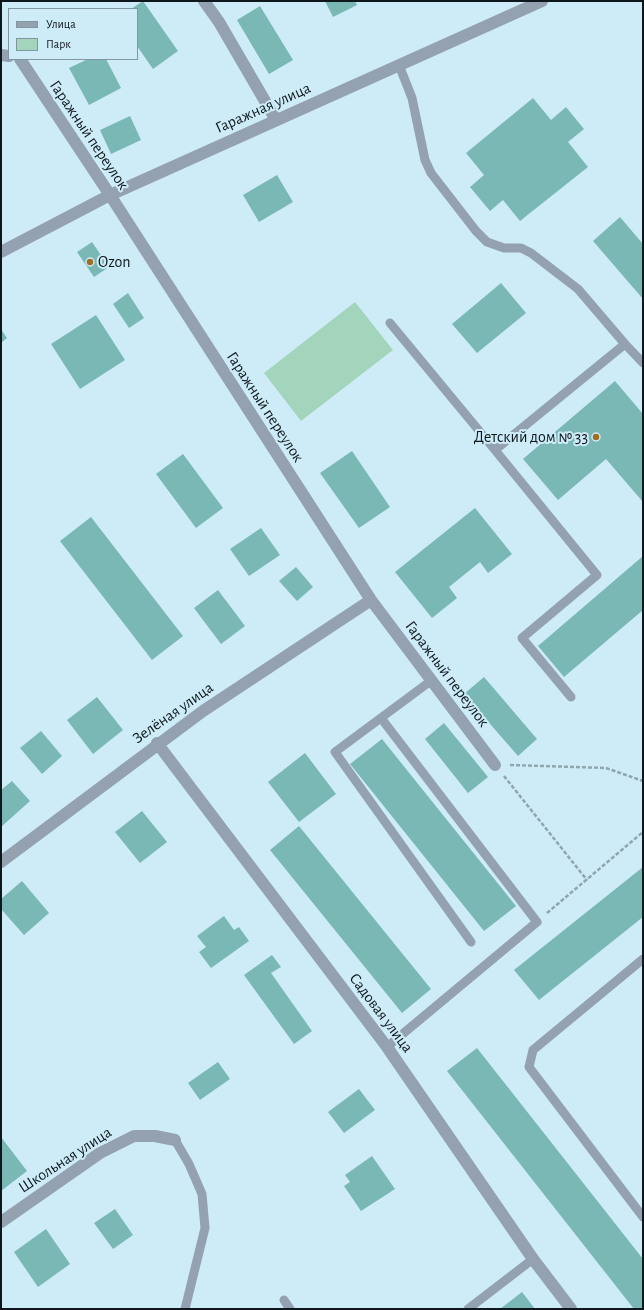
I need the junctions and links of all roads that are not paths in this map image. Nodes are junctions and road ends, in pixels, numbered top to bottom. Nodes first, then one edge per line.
1 (204, 1) edge
2 (542, 1) edge
3 (21, 60) edge
4 (399, 65) junction
5 (276, 120) junction
6 (110, 195) junction
7 (1, 252) edge
8 (390, 323) dead end
9 (625, 344) junction
10 (643, 363) edge
11 (495, 450) junction
12 (371, 600) junction
13 (432, 680) junction
14 (570, 697) dead end
15 (380, 718) junction
16 (157, 743) junction
17 (495, 765) road end
18 (1, 862) edge
19 (472, 942) dead end
20 (643, 959) edge
21 (387, 1047) junction
22 (174, 1140) joint
23 (643, 1217) edge
24 (1, 1222) edge
25 (533, 1259) junction
26 (284, 1300) dead end
27 (185, 1309) edge
28 (290, 1309) edge
29 (468, 1309) edge
30 (571, 1309) edge

1 - 5 street
2 - 4 street, Гаражная улица
3 - 6 street, Гаражный переулок
4 - 5 street, Гаражная улица
4 - 9 lane
5 - 6 street, Гаражная улица
6 - 7 street, Гаражная улица
6 - 12 street, Гаражный переулок
8 - 11 lane
9 - 10 lane
9 - 11 lane
11 - 14 lane
12 - 13 street, Гаражный переулок
12 - 16 street, Зелёная улица
13 - 15 lane
13 - 17 street, Гаражный переулок
15 - 19 lane
15 - 21 lane
16 - 18 street, Зелёная улица
16 - 21 street, Садовая улица
20 - 23 lane
21 - 25 street, Садовая улица
22 - 24 street, Школьная улица
22 - 27 lane
25 - 29 lane
25 - 30 street, Садовая улица
26 - 28 lane

